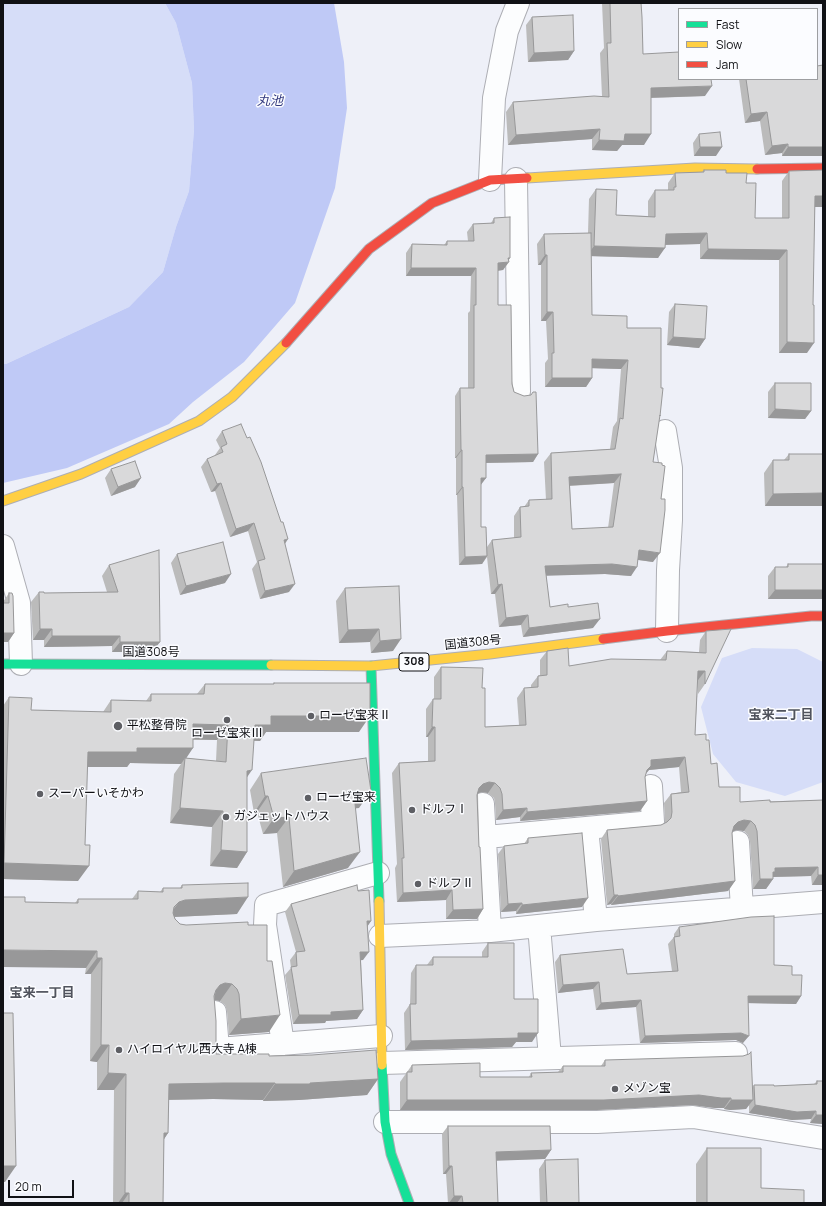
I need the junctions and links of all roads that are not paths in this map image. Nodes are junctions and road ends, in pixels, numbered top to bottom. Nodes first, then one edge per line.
1 (518, 3) edge
2 (823, 168) edge
3 (516, 179) junction
4 (490, 180) junction
5 (519, 392) edge
6 (665, 431) dead end
7 (3, 501) edge
8 (3, 546) edge
9 (823, 616) edge
10 (667, 631) junction
11 (12, 664) edge
12 (371, 666) junction
13 (652, 786) dead end
14 (483, 804) dead end
15 (587, 828) junction
16 (486, 837) junction
17 (738, 842) dead end
18 (378, 873) junction
19 (823, 902) edge
20 (742, 909) junction
21 (596, 920) junction
22 (265, 925) junction
23 (242, 926) edge
24 (539, 926) junction
25 (490, 931) junction
26 (380, 936) junction
27 (215, 1012) edge
28 (381, 1036) junction
29 (283, 1044) junction
30 (736, 1052) dead end
31 (550, 1058) junction
32 (382, 1063) junction
33 (385, 1122) junction
34 (823, 1138) edge
35 (409, 1203) edge

1 - 4 street
2 - 3 main road
3 - 4 main road
3 - 5 street
4 - 7 main road
6 - 10 street
8 - 11 street
9 - 10 main road, 国道308号 / 308
10 - 12 main road, 国道308号 / 308
11 - 12 main road, 国道308号 / 308
12 - 18 main road
13 - 15 street
14 - 16 street
15 - 16 street
15 - 21 street
16 - 25 street
17 - 20 street
18 - 22 street
18 - 26 main road
19 - 20 street
20 - 21 street
21 - 24 street
22 - 23 street
22 - 29 street
24 - 25 street
24 - 31 street
25 - 26 street
26 - 28 main road
27 - 29 street
28 - 29 street
28 - 32 main road
30 - 31 street
31 - 32 street
32 - 33 main road
33 - 34 street
33 - 35 main road

